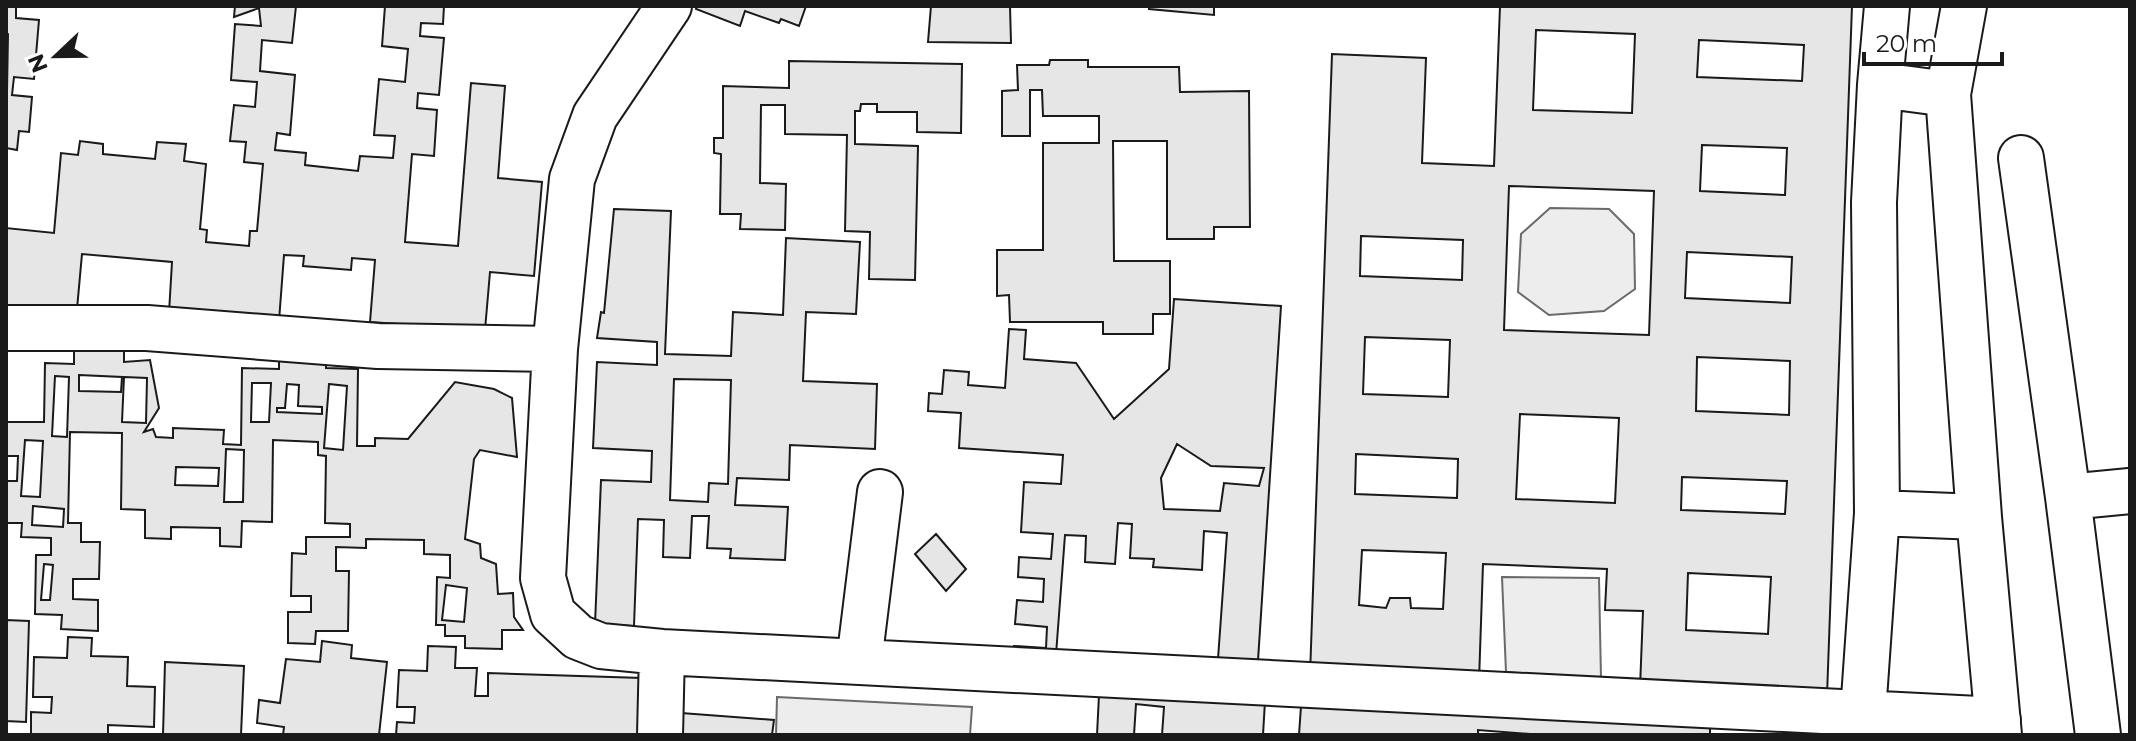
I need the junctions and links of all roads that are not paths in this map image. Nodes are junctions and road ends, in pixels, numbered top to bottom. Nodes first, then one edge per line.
1 (669, 6) edge
2 (1887, 6) edge
3 (1964, 6) edge
4 (1880, 85) junction
5 (1948, 94) junction
6 (2021, 158) dead end
7 (6, 328) edge
8 (555, 349) junction
9 (2130, 491) edge
10 (880, 492) dead end
11 (2068, 497) junction
12 (1877, 513) junction
13 (1979, 517) junction
14 (662, 652) junction
15 (859, 662) junction
16 (1863, 713) junction
17 (1999, 728) edge
18 (660, 735) edge
19 (2098, 735) edge

1 - 8 street
2 - 4 street
3 - 5 street
4 - 5 street
4 - 12 street
5 - 13 street
6 - 11 street
7 - 8 street
8 - 14 street
9 - 11 street
10 - 15 street
11 - 19 street
12 - 13 street
12 - 16 street
13 - 17 street
14 - 15 street
14 - 18 street
15 - 16 street
16 - 17 street

